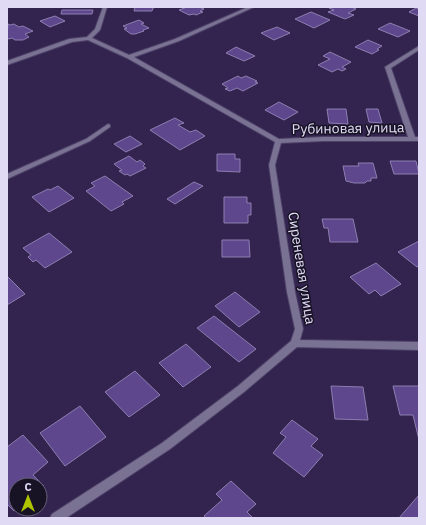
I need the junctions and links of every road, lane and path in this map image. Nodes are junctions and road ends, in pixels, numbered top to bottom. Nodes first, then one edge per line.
1 (105, 7) edge
2 (252, 7) edge
3 (89, 38) junction
4 (419, 48) edge
5 (129, 58) junction
6 (7, 63) edge
7 (108, 126) dead end
8 (416, 139) edge
9 (278, 141) junction
10 (7, 177) edge
11 (295, 343) junction
12 (419, 346) edge
13 (56, 518) edge

1 - 3 street
2 - 5 street
3 - 5 street
3 - 6 street
4 - 8 street
5 - 9 street
7 - 10 street
8 - 9 street, Рубиновая улица
9 - 11 street, Сиреневая улица
11 - 12 street
11 - 13 street, Сиреневая улица

